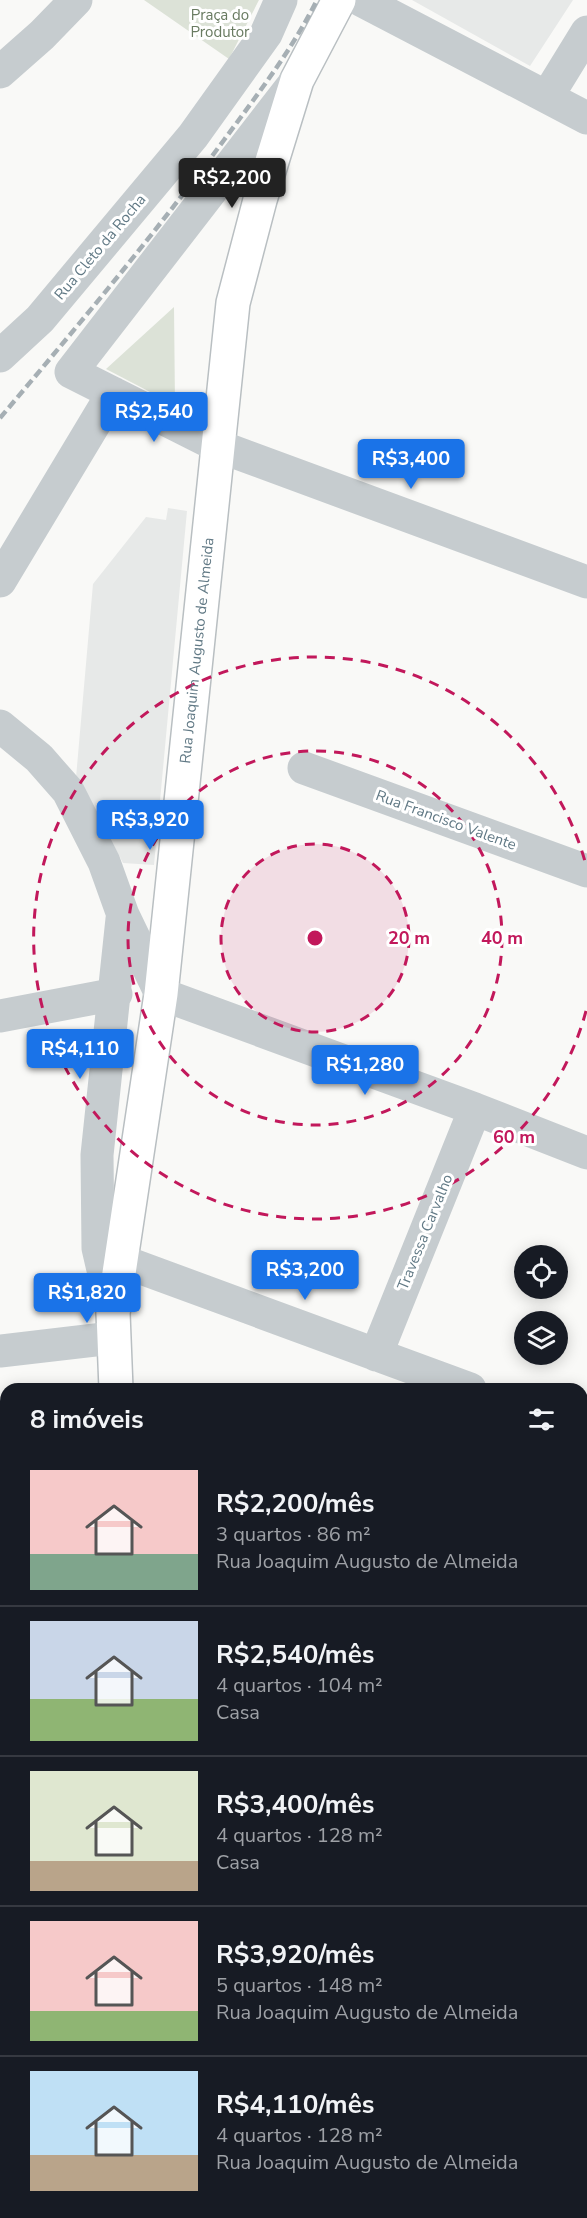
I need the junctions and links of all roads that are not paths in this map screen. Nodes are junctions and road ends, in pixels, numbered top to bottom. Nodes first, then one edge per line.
1 (75, 0) edge
2 (281, 0) edge
3 (339, 0) edge
4 (361, 0) edge
5 (587, 32) edge
6 (0, 72) edge
7 (297, 80) junction
8 (547, 97) junction
9 (587, 118) edge
10 (5, 342) edge
11 (113, 393) junction
12 (218, 446) junction
13 (0, 581) edge
14 (587, 582) edge
15 (0, 726) edge
16 (304, 768) dead end
17 (587, 871) edge
18 (123, 915) junction
19 (116, 994) junction
20 (161, 994) junction
21 (0, 1016) edge
22 (475, 1108) junction
23 (587, 1153) edge
24 (110, 1255) junction
25 (113, 1325) junction
26 (0, 1351) edge
27 (376, 1355) junction
28 (421, 1380) edge
29 (116, 1383) edge
30 (437, 1383) edge

1 - 6 street
2 - 10 street, Rua Cleto da Rocha
3 - 7 main road, Rua Joaquim Augusto de Almeida
4 - 8 street
5 - 8 street
7 - 11 street
7 - 12 main road, Rua Joaquim Augusto de Almeida
8 - 9 street
11 - 12 street
11 - 13 street
12 - 14 street
12 - 20 main road, Rua Joaquim Augusto de Almeida
15 - 18 street
16 - 17 street, Rua Francisco Valente
18 - 19 street
18 - 20 street
19 - 21 street
19 - 24 street
20 - 22 street
20 - 24 main road, Rua Joaquim Augusto de Almeida
22 - 23 street
22 - 27 street, Travessa Carvalho
24 - 25 main road, Rua Joaquim Augusto de Almeida
24 - 27 street
25 - 26 street
25 - 29 main road, Rua Joaquim Augusto de Almeida
27 - 28 street
28 - 30 street

